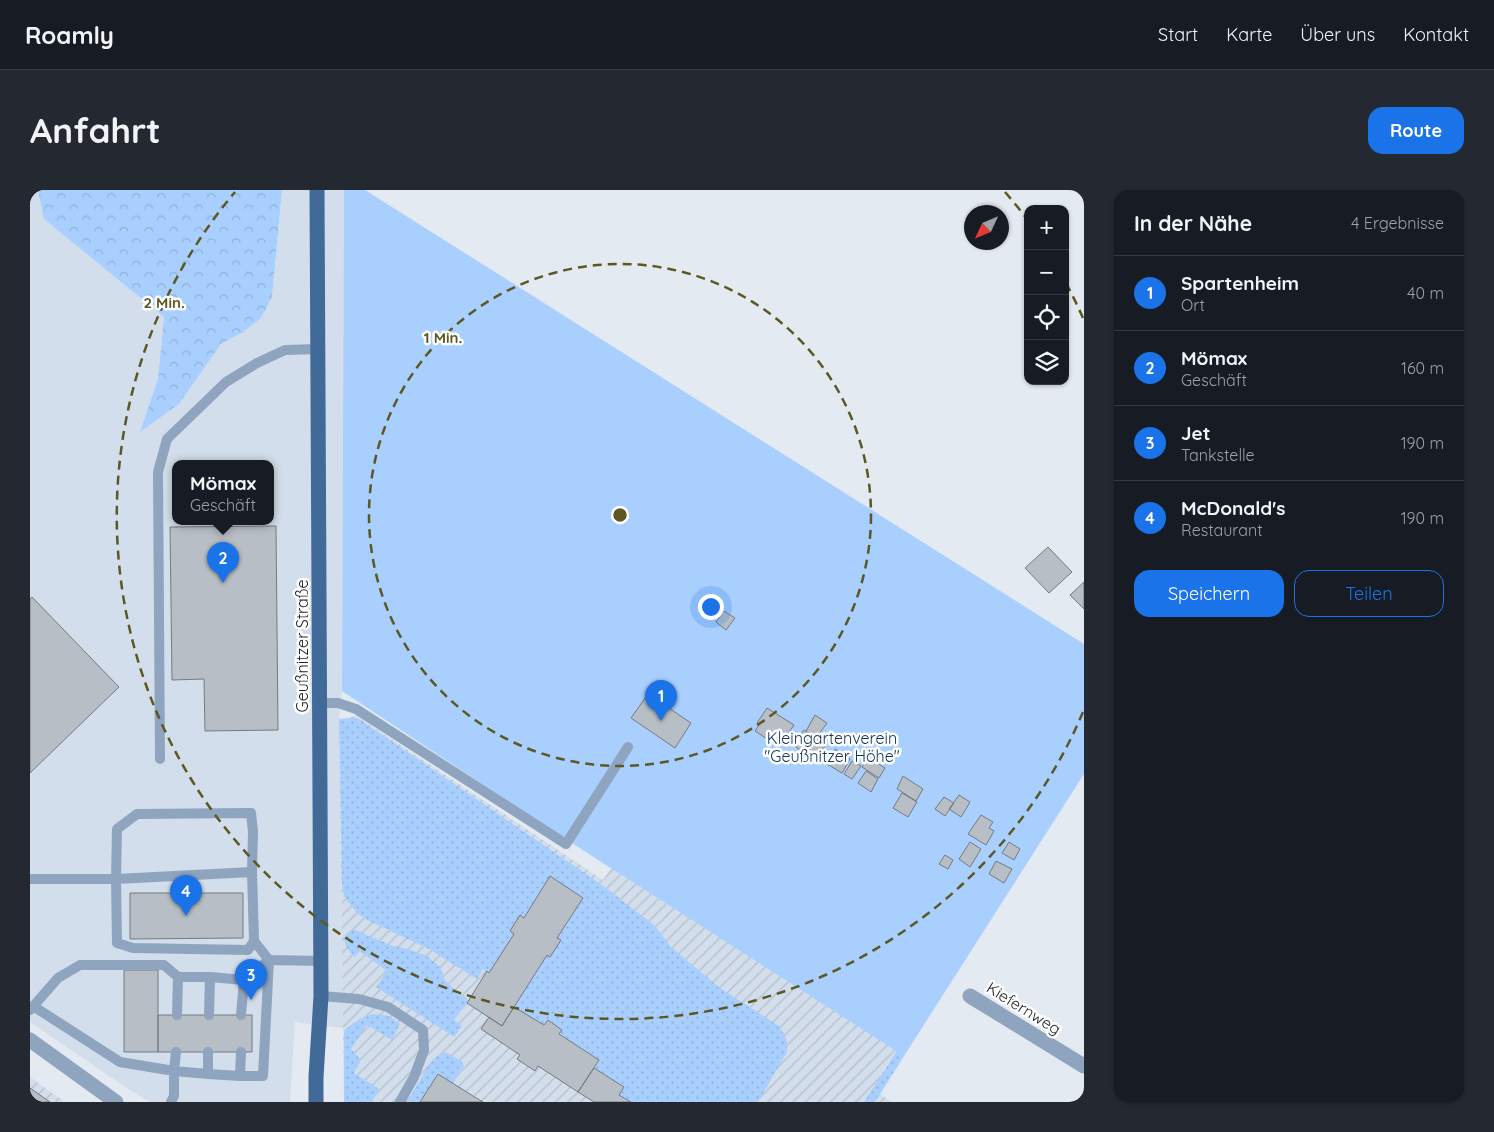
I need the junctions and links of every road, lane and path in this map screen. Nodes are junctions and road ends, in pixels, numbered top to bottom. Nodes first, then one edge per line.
1 (317, 190) edge
2 (318, 349) junction
3 (320, 703) junction
4 (628, 747) dead end
5 (160, 759) dead end
6 (252, 872) junction
7 (30, 879) edge
8 (116, 879) junction
9 (254, 941) junction
10 (270, 960) junction
11 (320, 961) junction
12 (178, 977) junction
13 (210, 977) junction
14 (244, 980) junction
15 (321, 996) junction
16 (970, 996) dead end
17 (31, 1008) edge
18 (176, 1015) dead end
19 (209, 1015) dead end
20 (241, 1015) dead end
21 (30, 1040) edge
22 (176, 1052) dead end
23 (208, 1052) dead end
24 (241, 1052) dead end
25 (1084, 1066) edge
26 (174, 1071) junction
27 (208, 1074) junction
28 (240, 1076) junction
29 (116, 1102) edge
30 (172, 1102) edge
31 (316, 1102) edge
32 (400, 1102) edge

1 - 2 main road, Geußnitzer Straße
2 - 3 main road, Geußnitzer Straße
2 - 5 lane
3 - 4 lane
3 - 11 main road, Geußnitzer Straße
6 - 8 lane
6 - 8 lane
6 - 9 lane
7 - 8 lane
8 - 9 lane
9 - 10 lane
10 - 11 lane
10 - 14 lane
10 - 28 lane
11 - 15 main road, Geußnitzer Straße
12 - 13 lane
12 - 17 lane
12 - 18 lane
13 - 14 lane
13 - 19 lane
14 - 20 lane
15 - 31 main road, Geußnitzer Straße
15 - 32 lane
16 - 25 street, Kiefernweg
17 - 26 lane
21 - 29 street
22 - 26 lane
23 - 27 lane
24 - 28 lane
26 - 27 lane
26 - 30 lane
27 - 28 lane

